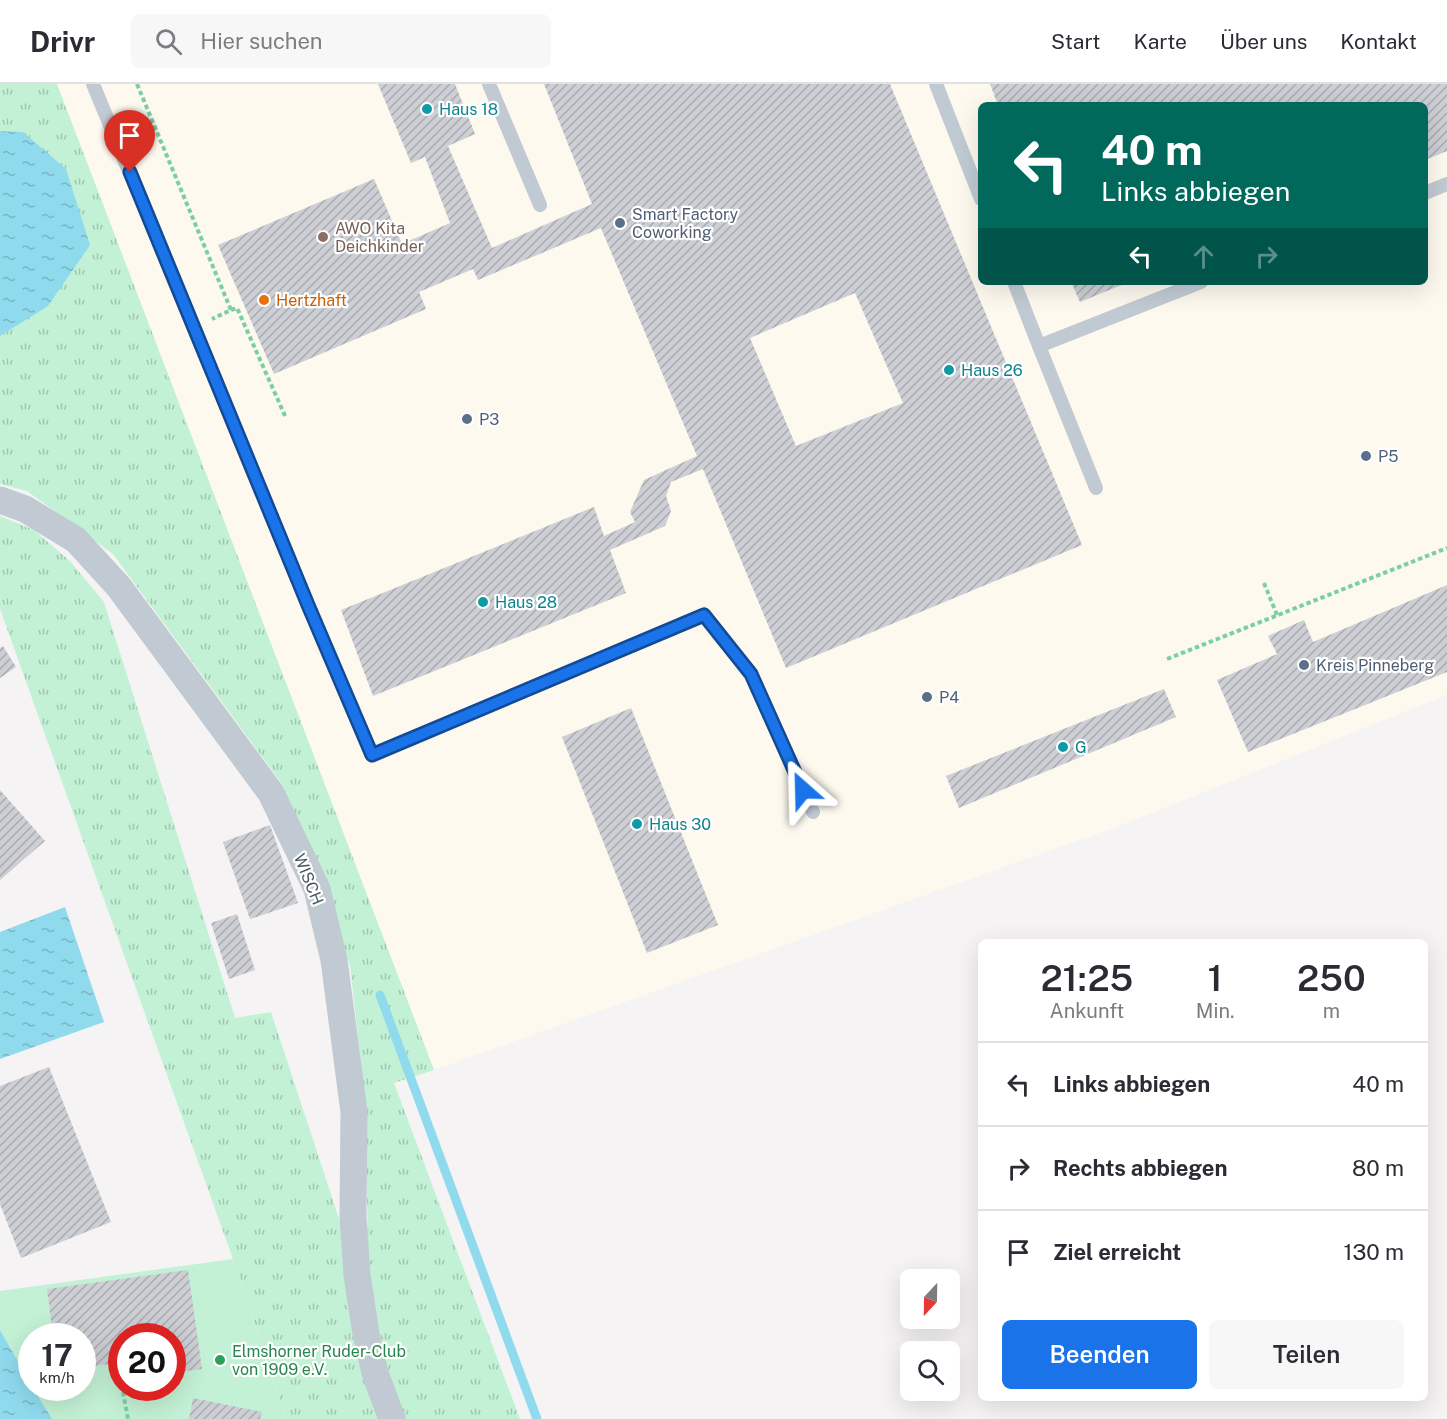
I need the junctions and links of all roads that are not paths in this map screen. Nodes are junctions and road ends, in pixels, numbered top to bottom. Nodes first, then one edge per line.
1 (93, 84) edge
2 (489, 84) edge
3 (936, 84) edge
4 (1447, 184) edge
5 (978, 191) edge
6 (1428, 192) edge
7 (540, 205) dead end
8 (1015, 285) edge
9 (1193, 285) edge
10 (1039, 346) junction
11 (1096, 488) dead end
12 (0, 500) edge
13 (813, 812) dead end
14 (392, 1419) edge

1 - 13 lane
2 - 7 lane
3 - 5 lane
4 - 6 lane
8 - 10 lane
9 - 10 lane
10 - 11 lane
12 - 14 street, WISCH

